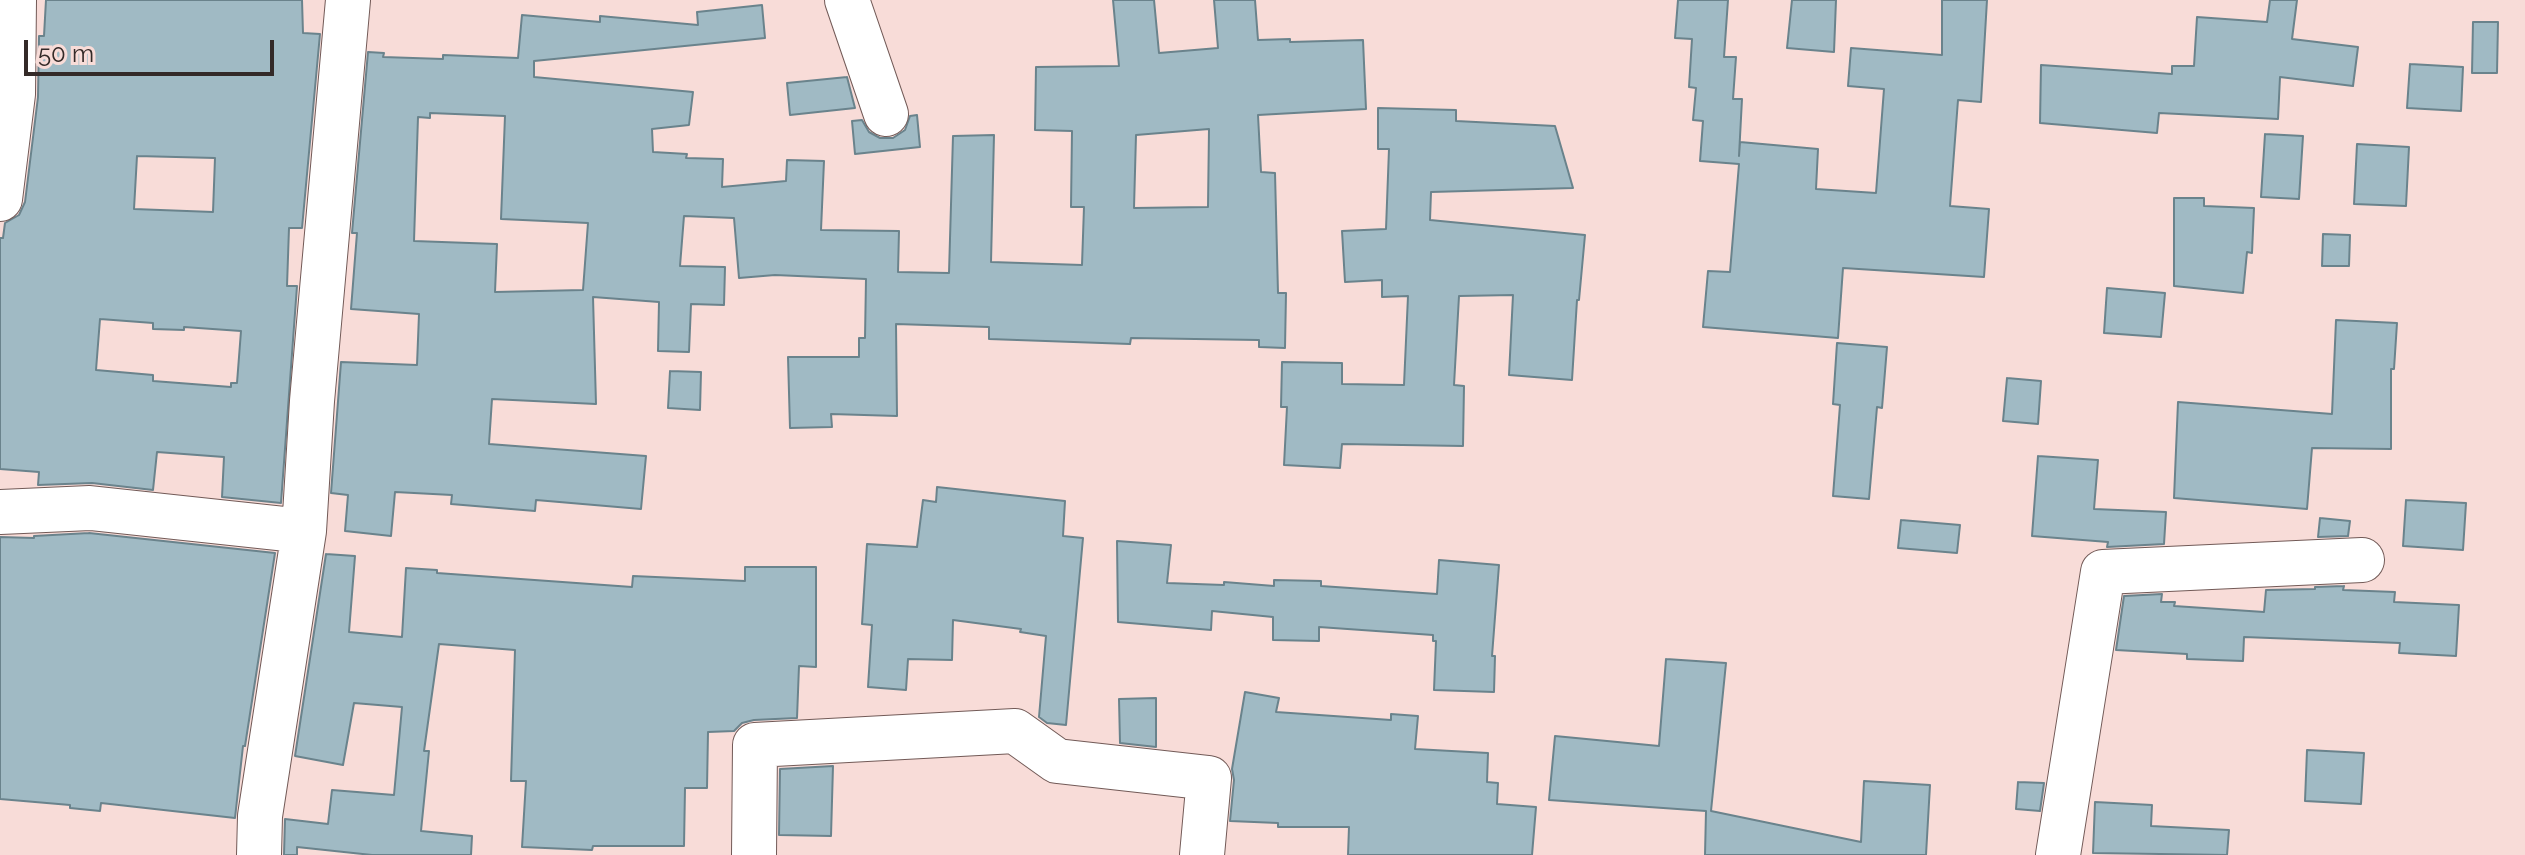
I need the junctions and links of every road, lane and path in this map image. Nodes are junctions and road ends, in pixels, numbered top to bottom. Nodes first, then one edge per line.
1 (14, 0) edge
2 (348, 0) edge
3 (847, 0) edge
4 (886, 114) dead end
5 (0, 199) edge
6 (0, 512) edge
7 (304, 531) junction
8 (2362, 560) dead end
9 (259, 855) edge
10 (754, 855) edge
11 (1202, 855) edge
12 (2058, 855) edge

1 - 5 street
2 - 7 street
3 - 4 street
6 - 7 street
7 - 9 street
8 - 12 street
10 - 11 street

